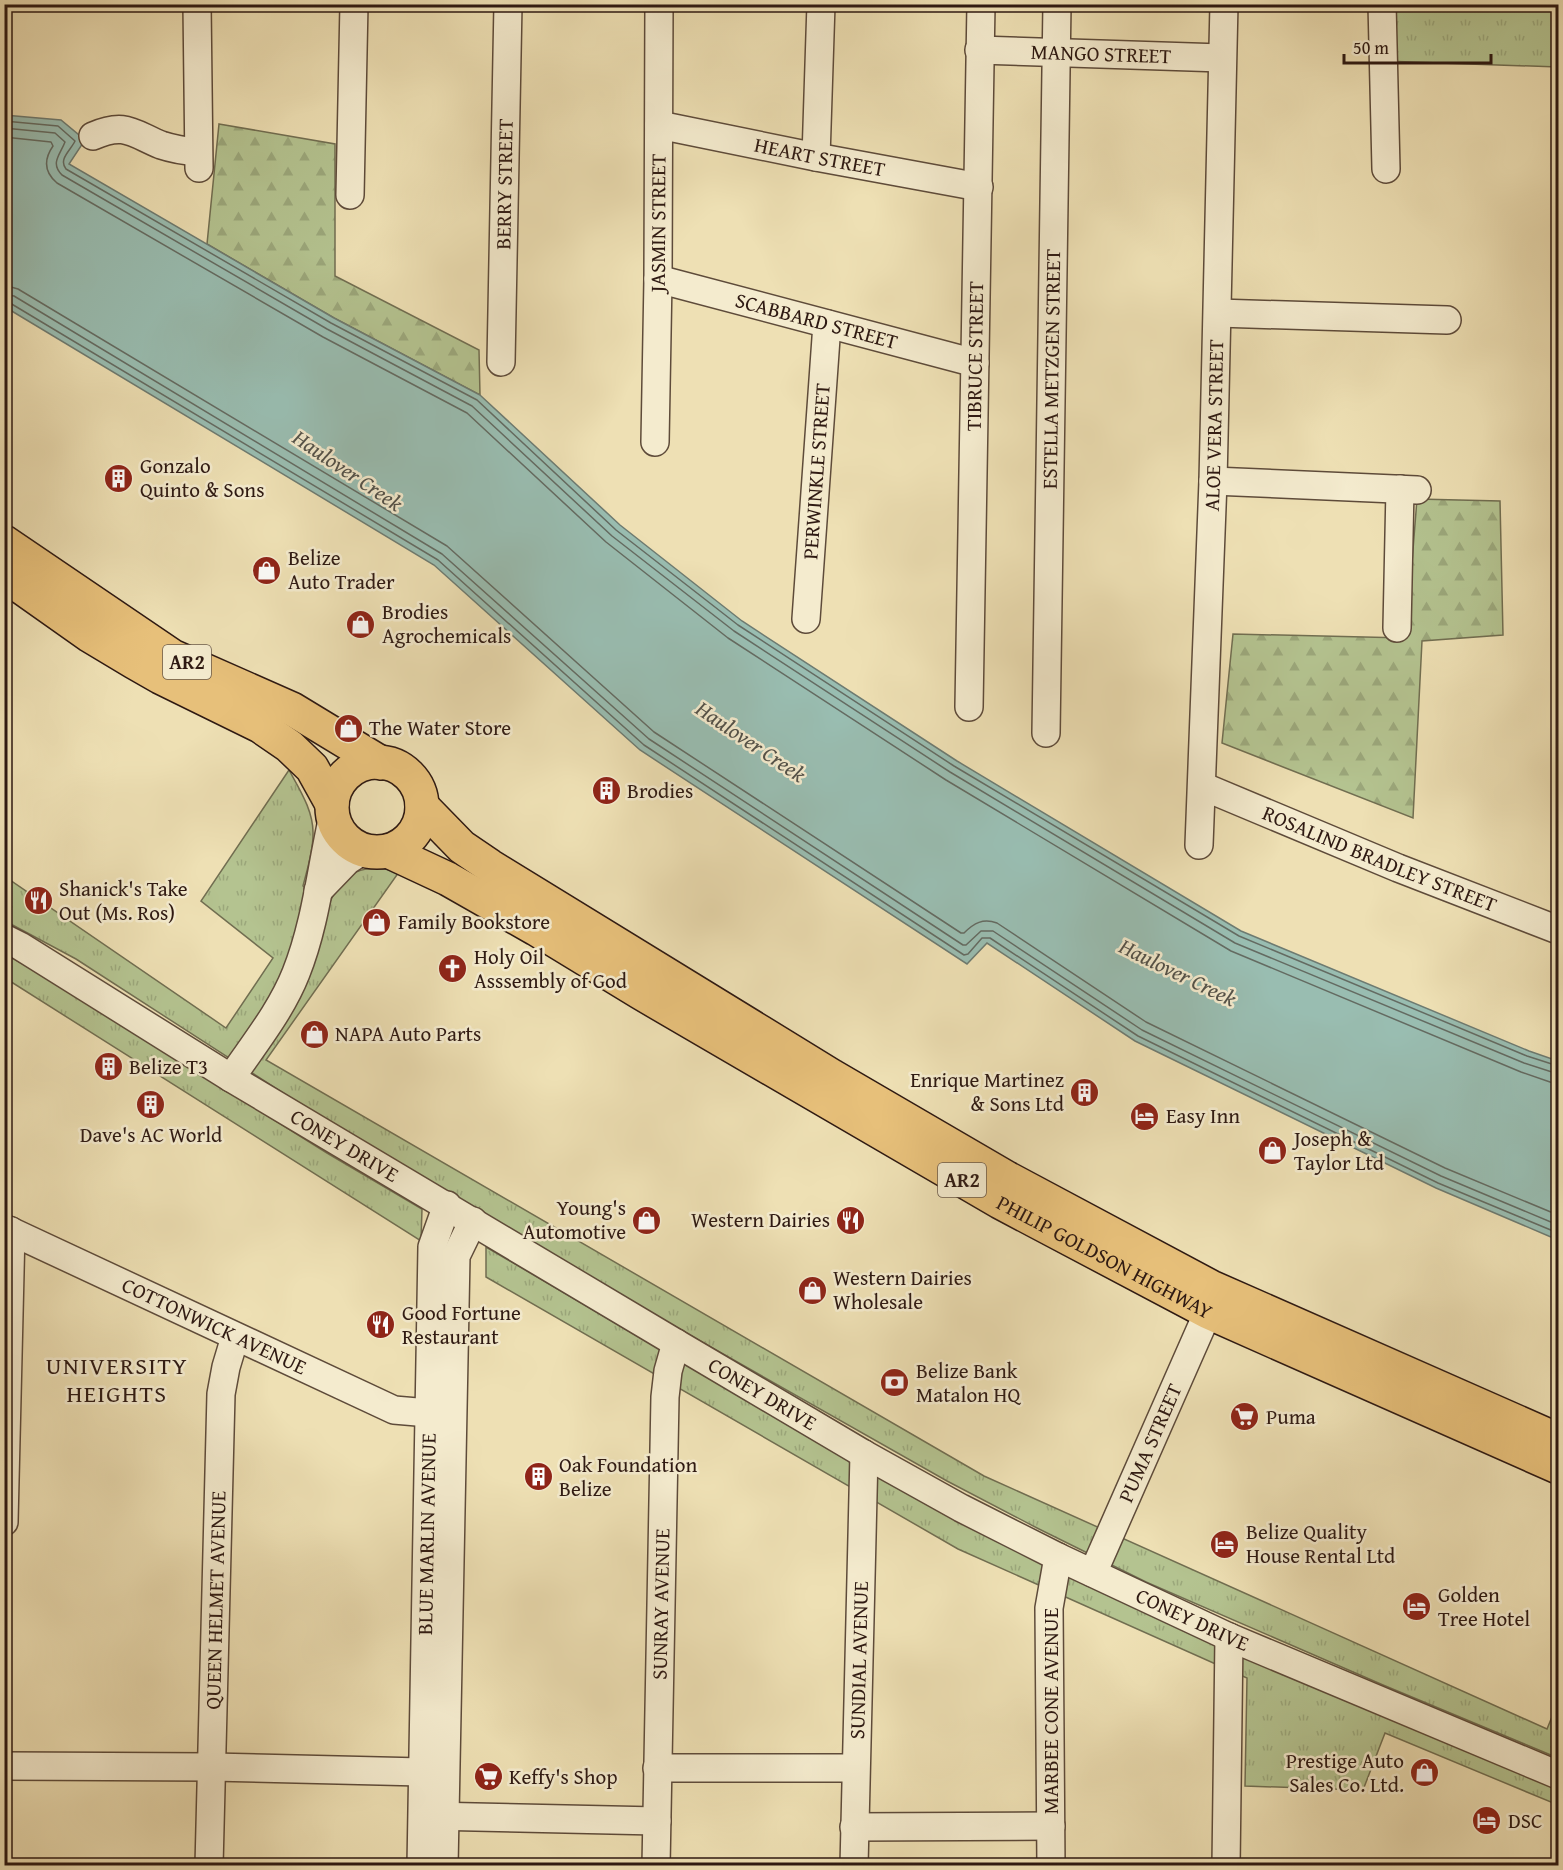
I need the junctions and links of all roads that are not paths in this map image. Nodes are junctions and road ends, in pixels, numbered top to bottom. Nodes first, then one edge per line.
1 (197, 4) edge
2 (354, 4) edge
3 (508, 4) edge
4 (659, 4) edge
5 (821, 4) edge
6 (981, 4) edge
7 (1057, 4) edge
8 (1224, 4) edge
9 (1382, 4) edge
10 (979, 50) junction
11 (1056, 52) junction
12 (1222, 58) junction
13 (659, 125) junction
14 (93, 136) dead end
15 (816, 158) junction
16 (1386, 169) dead end
17 (979, 187) junction
18 (350, 195) dead end
19 (658, 279) junction
20 (1218, 314) junction
21 (1447, 320) dead end
22 (827, 324) junction
23 (501, 362) dead end
24 (975, 363) junction
25 (655, 442) dead end
26 (1213, 481) junction
27 (4, 542) edge
28 (4, 575) edge
29 (806, 619) dead end
30 (1397, 628) dead end
31 (969, 707) dead end
32 (1046, 733) dead end
33 (381, 762) junction
34 (1202, 786) junction
35 (422, 806) junction
36 (332, 810) junction
37 (1199, 845) dead end
38 (376, 851) junction
39 (318, 891) junction
40 (1558, 930) edge
41 (4, 938) edge
42 (231, 1078) junction
43 (447, 1205) junction
44 (473, 1221) junction
45 (8, 1230) edge
46 (1208, 1312) junction
47 (235, 1337) junction
48 (675, 1343) junction
49 (429, 1413) junction
50 (1558, 1440) edge
51 (864, 1454) junction
52 (1558, 1467) edge
53 (4, 1522) edge
54 (1058, 1557) junction
55 (1093, 1573) junction
56 (1229, 1637) junction
57 (4, 1766) edge
58 (212, 1767) junction
59 (657, 1768) junction
60 (855, 1768) junction
61 (422, 1772) junction
62 (1558, 1774) edge
63 (433, 1816) junction
64 (657, 1821) junction
65 (1051, 1826) junction
66 (854, 1827) junction
67 (209, 1866) edge
68 (421, 1866) edge
69 (444, 1866) edge
70 (656, 1866) edge
71 (854, 1866) edge
72 (1051, 1866) edge
73 (1226, 1866) edge

1 - 14 street
2 - 18 street
3 - 23 street, BERRY STREET
4 - 13 street, JASMIN STREET
5 - 15 street
6 - 10 street, TIBRUCE STREET
7 - 11 street, ESTELLA METZGEN STREET
8 - 12 street, ALOE VERA STREET
9 - 16 street
10 - 11 street, MANGO STREET
10 - 17 street, TIBRUCE STREET
11 - 12 street, MANGO STREET
11 - 32 street, ESTELLA METZGEN STREET
12 - 20 street, ALOE VERA STREET
13 - 15 street, HEART STREET
13 - 19 street, JASMIN STREET
15 - 17 street, HEART STREET
17 - 24 street, TIBRUCE STREET
19 - 22 street, SCABBARD STREET
19 - 25 street, JASMIN STREET
20 - 21 street
20 - 26 street, ALOE VERA STREET
22 - 24 street, SCABBARD STREET
22 - 29 street, PERWINKLE STREET
24 - 31 street, TIBRUCE STREET
26 - 30 street
26 - 34 street, ALOE VERA STREET
27 - 33 main road, AR2
28 - 36 main road, AR2
33 - 35 main road
33 - 36 main road
34 - 37 street, ALOE VERA STREET
34 - 40 street, ROSALIND BRADLEY STREET
35 - 38 main road
35 - 50 main road, PHILIP GOLDSON HIGHWAY / AR2
36 - 38 main road
36 - 39 street
38 - 39 street
38 - 46 main road, PHILIP GOLDSON HIGHWAY / AR2
39 - 42 street
41 - 42 street, CONEY DRIVE
42 - 43 street, CONEY DRIVE
43 - 44 street, CONEY DRIVE
43 - 49 street, BLUE MARLIN AVENUE
44 - 48 street, CONEY DRIVE
44 - 63 street, BLUE MARLIN AVENUE
45 - 47 street, COTTONWICK AVENUE
45 - 53 street
46 - 52 main road, PHILIP GOLDSON HIGHWAY / AR2
46 - 55 street, PUMA STREET
47 - 49 street, COTTONWICK AVENUE
47 - 58 street, QUEEN HELMET AVENUE
48 - 51 street, CONEY DRIVE
48 - 59 street, SUNRAY AVENUE
49 - 61 street, BLUE MARLIN AVENUE
51 - 54 street, CONEY DRIVE
51 - 60 street, SUNDIAL AVENUE
54 - 55 street, CONEY DRIVE
54 - 65 street, MARBEE CONE AVENUE
55 - 56 street, CONEY DRIVE
56 - 62 street, CONEY DRIVE
56 - 73 street
57 - 58 street
58 - 61 street
58 - 67 street, QUEEN HELMET AVENUE
59 - 60 street
59 - 64 street, SUNRAY AVENUE
60 - 66 street, SUNDIAL AVENUE
61 - 63 street, BLUE MARLIN AVENUE
63 - 64 street
63 - 68 street, BLUE MARLIN AVENUE
63 - 69 street, BLUE MARLIN AVENUE
64 - 70 street, SUNRAY AVENUE
65 - 66 street
65 - 72 street, MARBEE CONE AVENUE
66 - 71 street, SUNDIAL AVENUE

